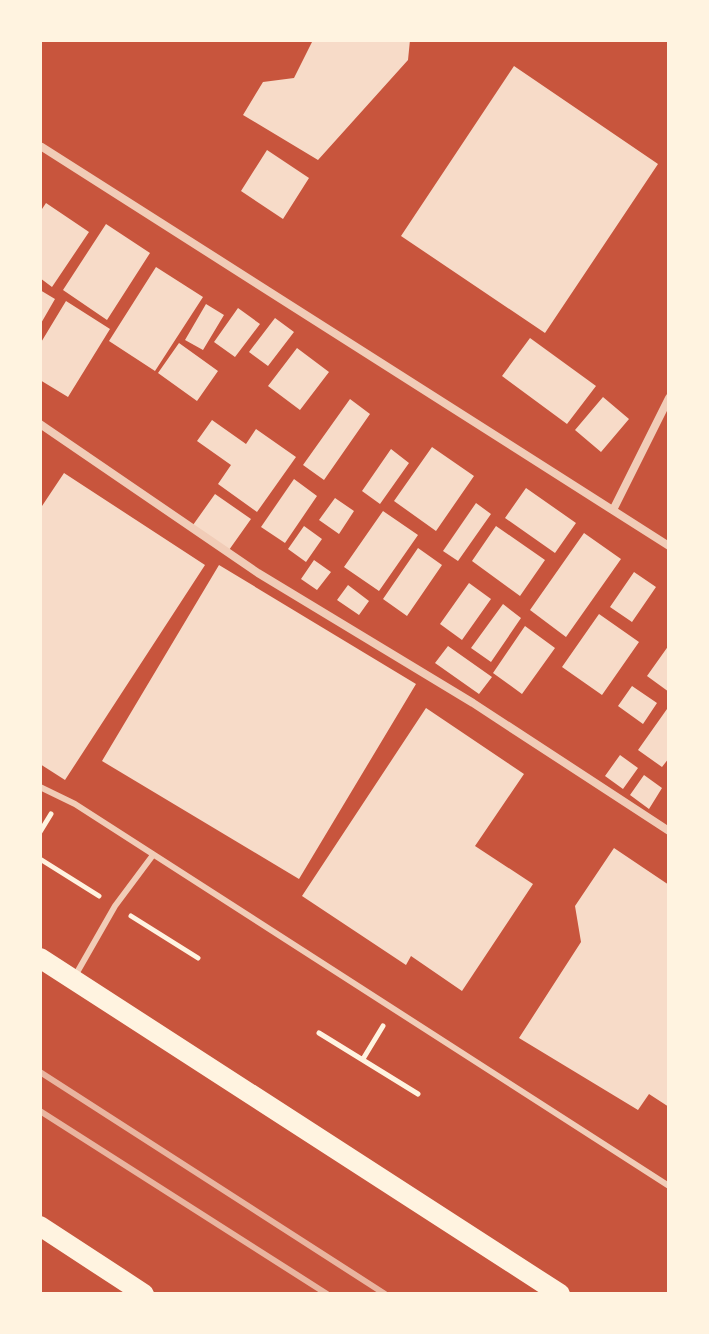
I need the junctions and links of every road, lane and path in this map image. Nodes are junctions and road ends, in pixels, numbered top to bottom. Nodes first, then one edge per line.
1 (42, 147) dead end
2 (669, 398) edge
3 (40, 424) edge
4 (613, 510) junction
5 (669, 546) edge
6 (40, 787) edge
7 (54, 808) dead end
8 (669, 831) edge
9 (40, 832) edge
10 (153, 855) junction
11 (40, 958) edge
12 (73, 979) junction
13 (394, 1009) junction
14 (319, 1033) dead end
15 (363, 1059) junction
16 (418, 1094) dead end
17 (669, 1186) edge
18 (42, 1230) edge
19 (144, 1294) edge
20 (560, 1294) edge

1 - 4 street
2 - 4 street
3 - 8 street
4 - 5 street
6 - 10 lane
7 - 9 path
10 - 12 lane
10 - 13 lane
11 - 12 main road
12 - 20 main road
13 - 15 path
13 - 17 lane
14 - 15 path
15 - 16 path
18 - 19 main road

